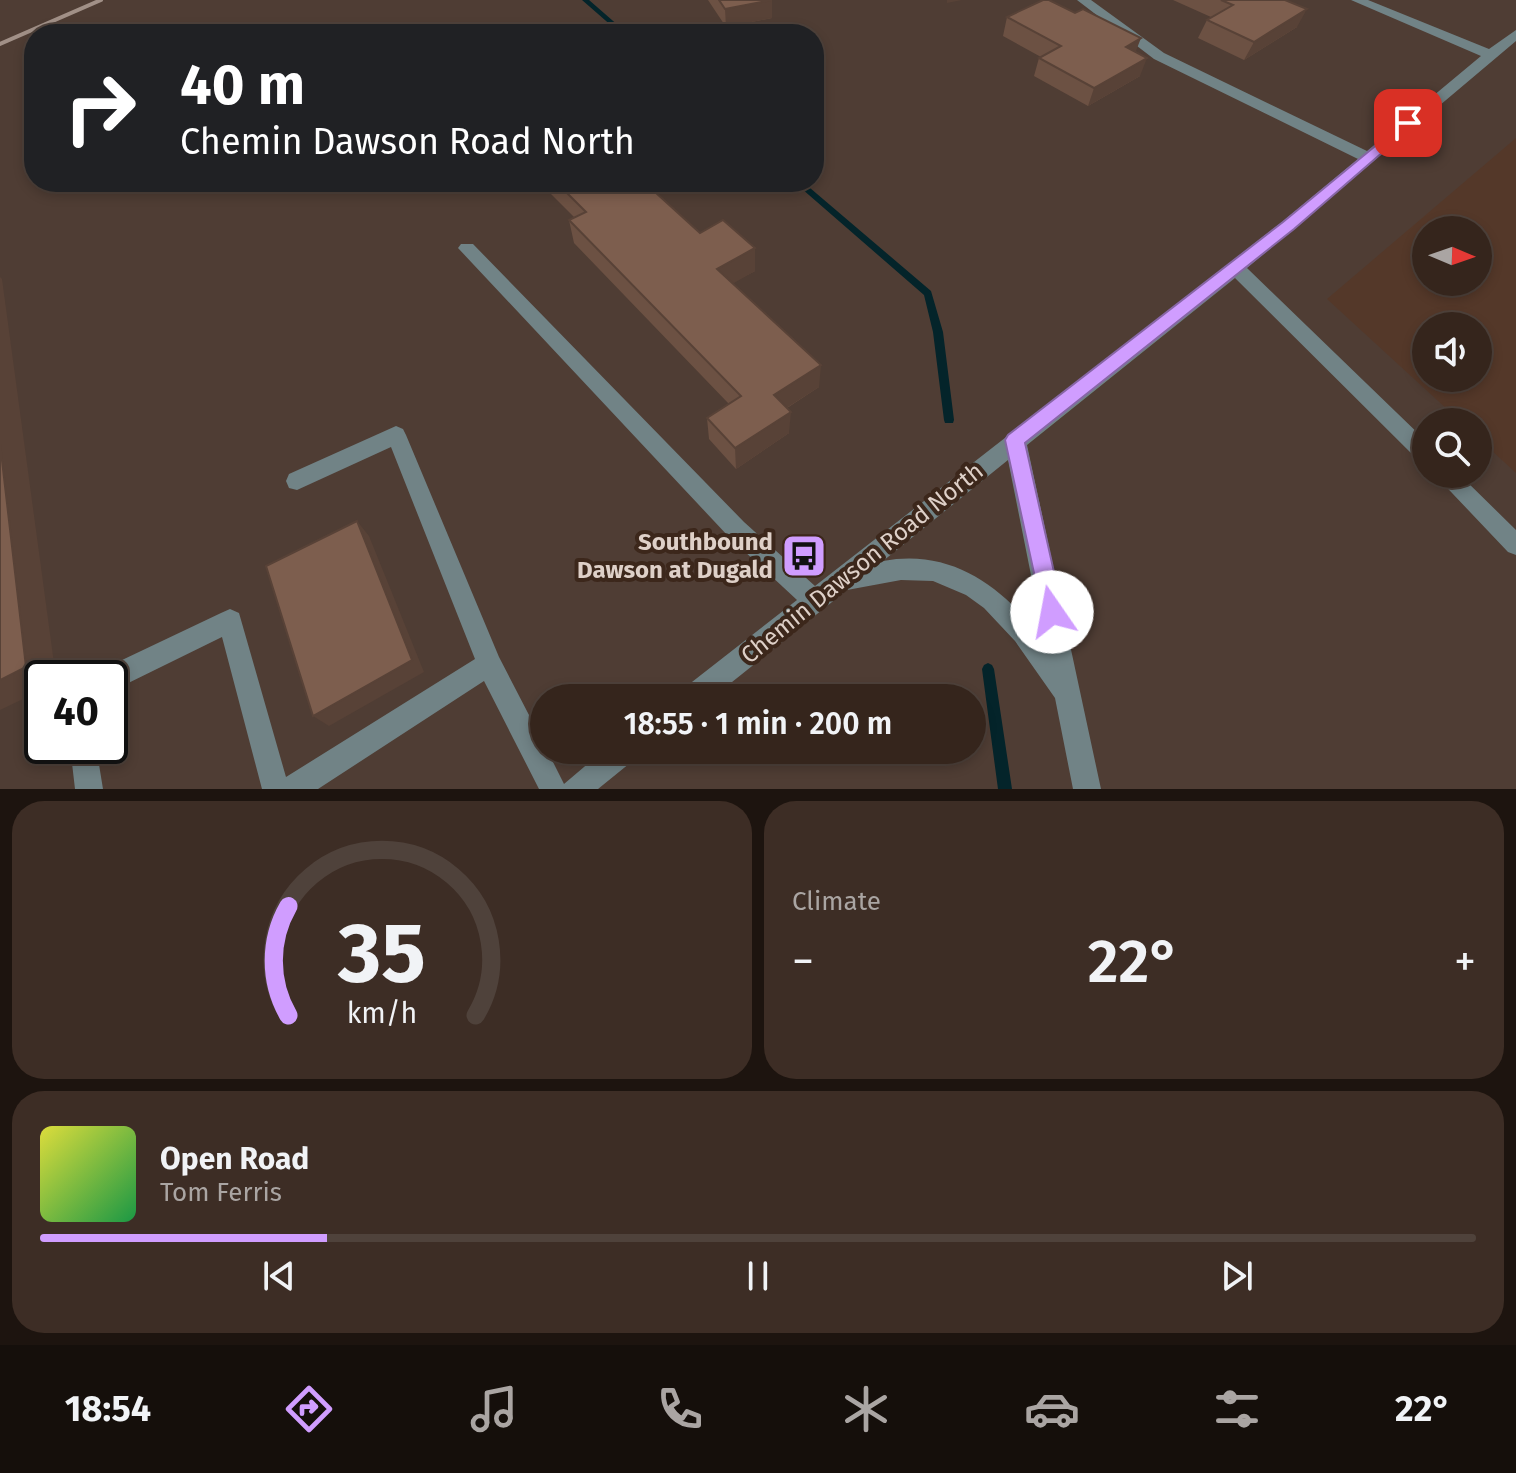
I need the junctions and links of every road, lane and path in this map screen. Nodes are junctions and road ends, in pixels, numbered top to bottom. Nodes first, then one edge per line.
1 (1083, 0) edge
2 (1357, 0) edge
3 (1516, 34) edge
4 (1491, 55) junction
5 (1367, 157) junction
6 (467, 248) dead end
7 (1235, 267) junction
8 (1015, 440) junction
9 (1412, 441) edge
10 (297, 481) dead end
11 (1459, 488) edge
12 (1516, 545) edge
13 (841, 580) junction
14 (815, 601) junction
15 (489, 664) junction
16 (128, 670) edge
17 (710, 684) edge
18 (1070, 698) junction
19 (86, 764) edge
20 (608, 764) edge
21 (89, 789) edge
22 (276, 789) edge
23 (293, 789) edge
24 (553, 789) edge
25 (576, 789) edge
26 (1087, 789) edge

1 - 5 street
2 - 4 street
3 - 4 street, Chemin Dawson Road North
4 - 5 street, Chemin Dawson Road North
5 - 7 street, Chemin Dawson Road North
6 - 14 street
7 - 8 street, Chemin Dawson Road North
7 - 9 street
8 - 13 street, Chemin Dawson Road North
8 - 18 street
10 - 15 street
11 - 12 street
13 - 14 street, Chemin Dawson Road North
13 - 18 street
14 - 17 street, Chemin Dawson Road North
15 - 23 street
15 - 24 street
16 - 22 street
18 - 26 street
19 - 21 street
20 - 25 street

